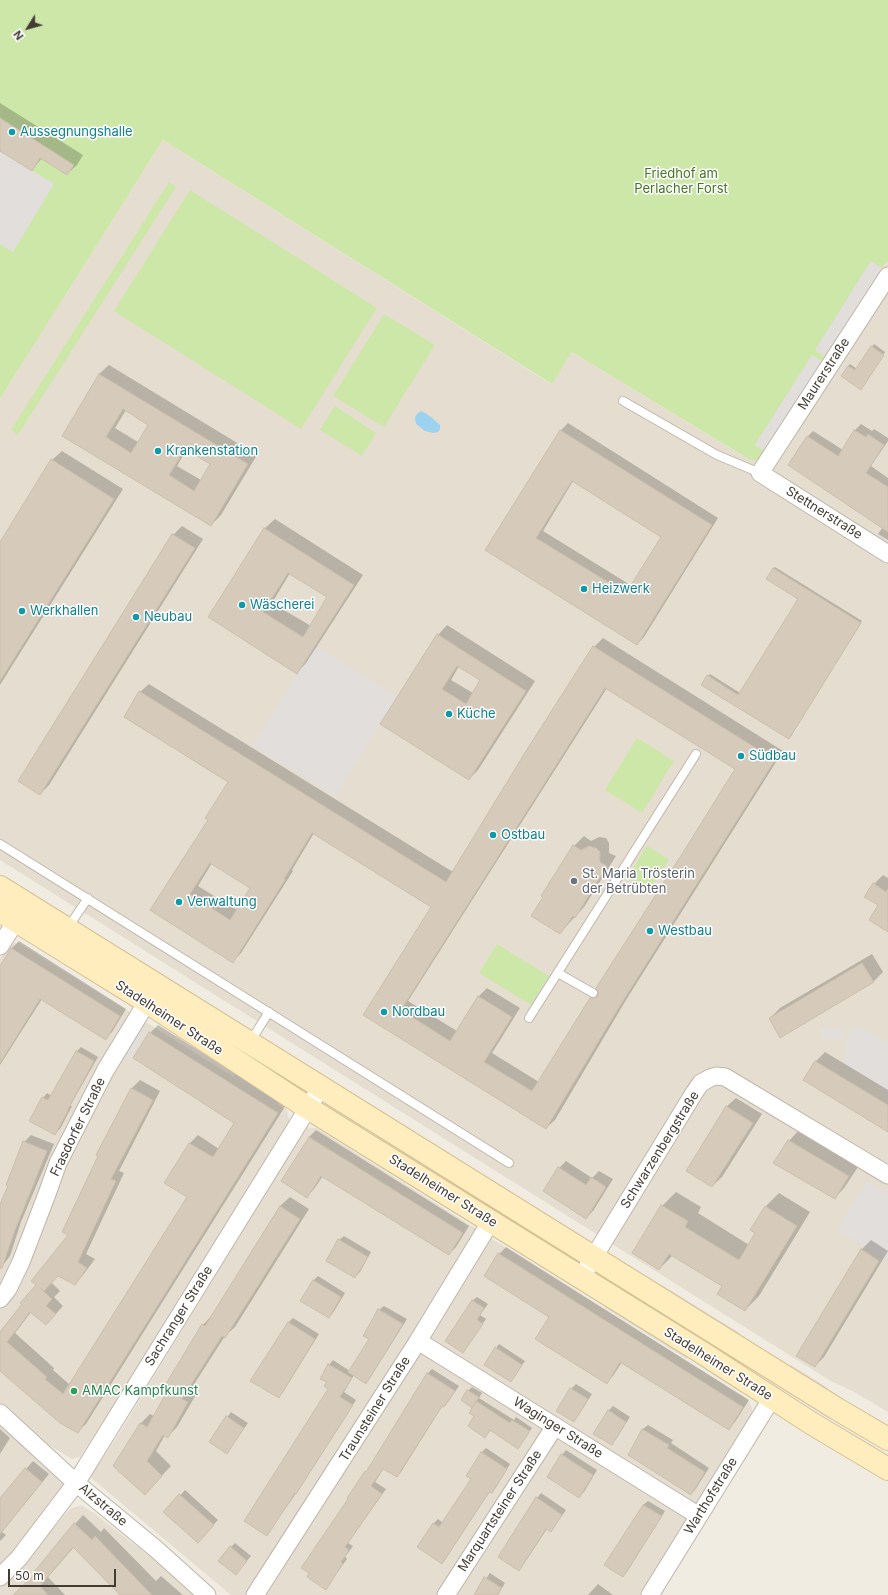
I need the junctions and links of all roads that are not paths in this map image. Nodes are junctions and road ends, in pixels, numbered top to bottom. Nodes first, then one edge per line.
1 (888, 276) edge
2 (623, 401) dead end
3 (760, 473) junction
4 (888, 554) edge
5 (696, 754) dead end
6 (0, 844) edge
7 (0, 887) edge
8 (88, 898) junction
9 (8, 916) edge
10 (67, 929) junction
11 (0, 946) edge
12 (558, 973) junction
13 (593, 993) dead end
14 (147, 1002) junction
15 (269, 1012) junction
16 (529, 1018) dead end
17 (250, 1043) junction
18 (321, 1087) junction
19 (308, 1108) junction
20 (509, 1163) dead end
21 (888, 1175) edge
22 (491, 1221) junction
23 (594, 1257) junction
24 (581, 1278) junction
25 (0, 1299) edge
26 (418, 1341) junction
27 (772, 1398) junction
28 (0, 1413) edge
29 (555, 1426) junction
30 (888, 1439) edge
31 (888, 1469) edge
32 (76, 1483) junction
33 (698, 1516) junction
34 (0, 1577) edge
35 (207, 1595) edge
36 (256, 1595) edge
37 (446, 1595) edge
38 (650, 1595) edge

1 - 3 street, Maurerstraße
2 - 3 lane
3 - 4 street, Stettnerstraße
5 - 12 lane
6 - 8 lane
7 - 10 main road, Stadelheimer Straße
8 - 10 lane
8 - 15 lane
9 - 11 street
9 - 14 main road, Stadelheimer Straße
10 - 17 main road, Stadelheimer Straße
12 - 13 lane
12 - 16 lane
14 - 19 main road, Stadelheimer Straße
14 - 25 street, Frasdorfer Straße
15 - 17 lane
15 - 20 lane
17 - 18 main road, Stadelheimer Straße
18 - 19 street, Sachranger Straße
18 - 23 main road, Stadelheimer Straße
19 - 22 main road, Stadelheimer Straße
19 - 32 street, Sachranger Straße
21 - 23 street, Schwarzenbergstraße
22 - 24 main road, Stadelheimer Straße
22 - 26 street, Traunsteiner Straße
23 - 24 street, Schwarzenbergstraße
23 - 30 main road, Stadelheimer Straße
24 - 27 main road, Stadelheimer Straße
26 - 29 street, Waginger Straße
26 - 36 street, Traunsteiner Straße
27 - 31 main road, Stadelheimer Straße
27 - 33 street, Warthofstraße
28 - 32 street, Alzstraße
29 - 33 street, Waginger Straße
29 - 37 street, Marquartsteiner Straße
32 - 34 street, Sachranger Straße
32 - 35 street, Alzstraße
33 - 38 street, Warthofstraße

